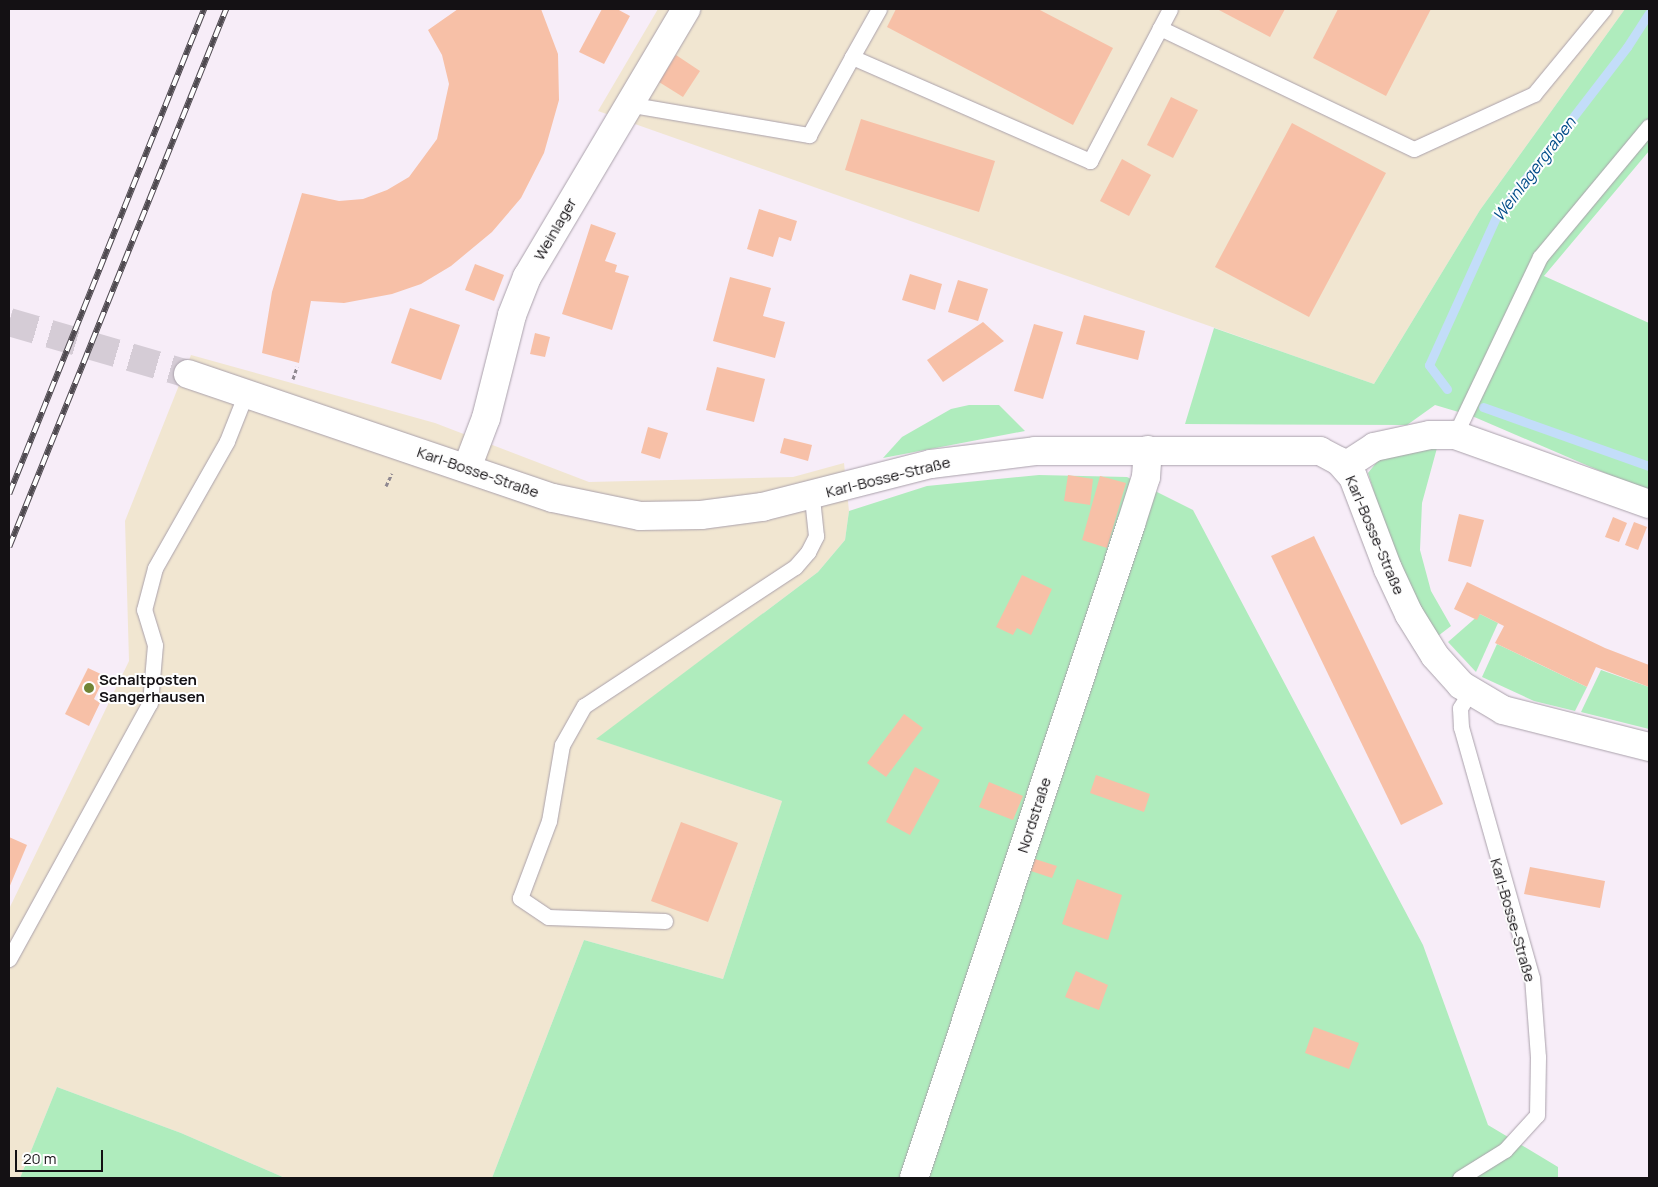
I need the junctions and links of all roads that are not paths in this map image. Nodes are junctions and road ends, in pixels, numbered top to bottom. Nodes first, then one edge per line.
1 (686, 9) edge
2 (879, 9) edge
3 (1170, 9) edge
4 (1604, 9) edge
5 (1160, 28) junction
6 (852, 57) junction
7 (627, 104) junction
8 (1649, 126) edge
9 (188, 374) tunnel mouth
10 (246, 393) junction
11 (1455, 435) junction
12 (1148, 450) junction
13 (1345, 466) junction
14 (467, 468) junction
15 (812, 497) junction
16 (1649, 504) edge
17 (1470, 692) junction
18 (1649, 747) edge
19 (665, 922) dead end
20 (9, 959) edge
21 (914, 1178) edge
22 (1460, 1178) edge

1 - 7 street, Weinlager
2 - 6 lane
3 - 5 lane
4 - 5 lane
5 - 6 lane
6 - 7 lane
7 - 14 street, Weinlager
8 - 11 lane
9 - 10 street, Karl-Bosse-Straße
10 - 14 street, Karl-Bosse-Straße
10 - 20 lane
11 - 13 street
11 - 16 street
12 - 13 street, Karl-Bosse-Straße
12 - 15 street, Karl-Bosse-Straße
12 - 21 street, Nordstraße
13 - 17 street, Karl-Bosse-Straße
14 - 15 street, Karl-Bosse-Straße
15 - 19 lane
17 - 18 street, Karl-Bosse-Straße
17 - 22 lane, Karl-Bosse-Straße

